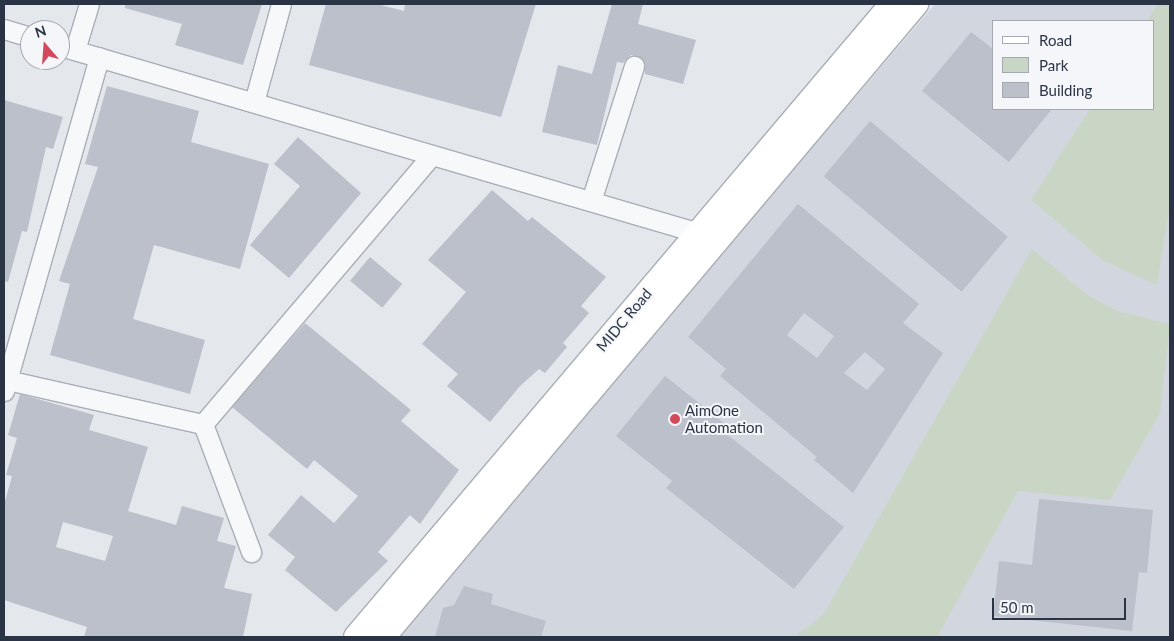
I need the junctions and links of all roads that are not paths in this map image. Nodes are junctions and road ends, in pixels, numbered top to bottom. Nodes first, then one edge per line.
1 (89, 4) edge
2 (281, 4) edge
3 (892, 4) edge
4 (916, 4) edge
5 (4, 30) edge
6 (20, 34) edge
7 (70, 44) edge
8 (70, 49) edge
9 (99, 57) junction
10 (634, 66) dead end
11 (254, 102) junction
12 (432, 155) junction
13 (591, 201) junction
14 (708, 235) junction
15 (5, 386) edge
16 (203, 424) junction
17 (250, 552) dead end
18 (356, 637) edge
19 (383, 637) edge

1 - 7 street
2 - 11 street
3 - 14 main road, MIDC Road
4 - 14 main road, MIDC Road
5 - 6 street
8 - 9 street
9 - 11 street
9 - 15 street
10 - 13 street
11 - 12 street
12 - 13 street
12 - 16 street
13 - 14 street
14 - 18 main road, MIDC Road
14 - 19 main road, MIDC Road
15 - 16 street
16 - 17 street

